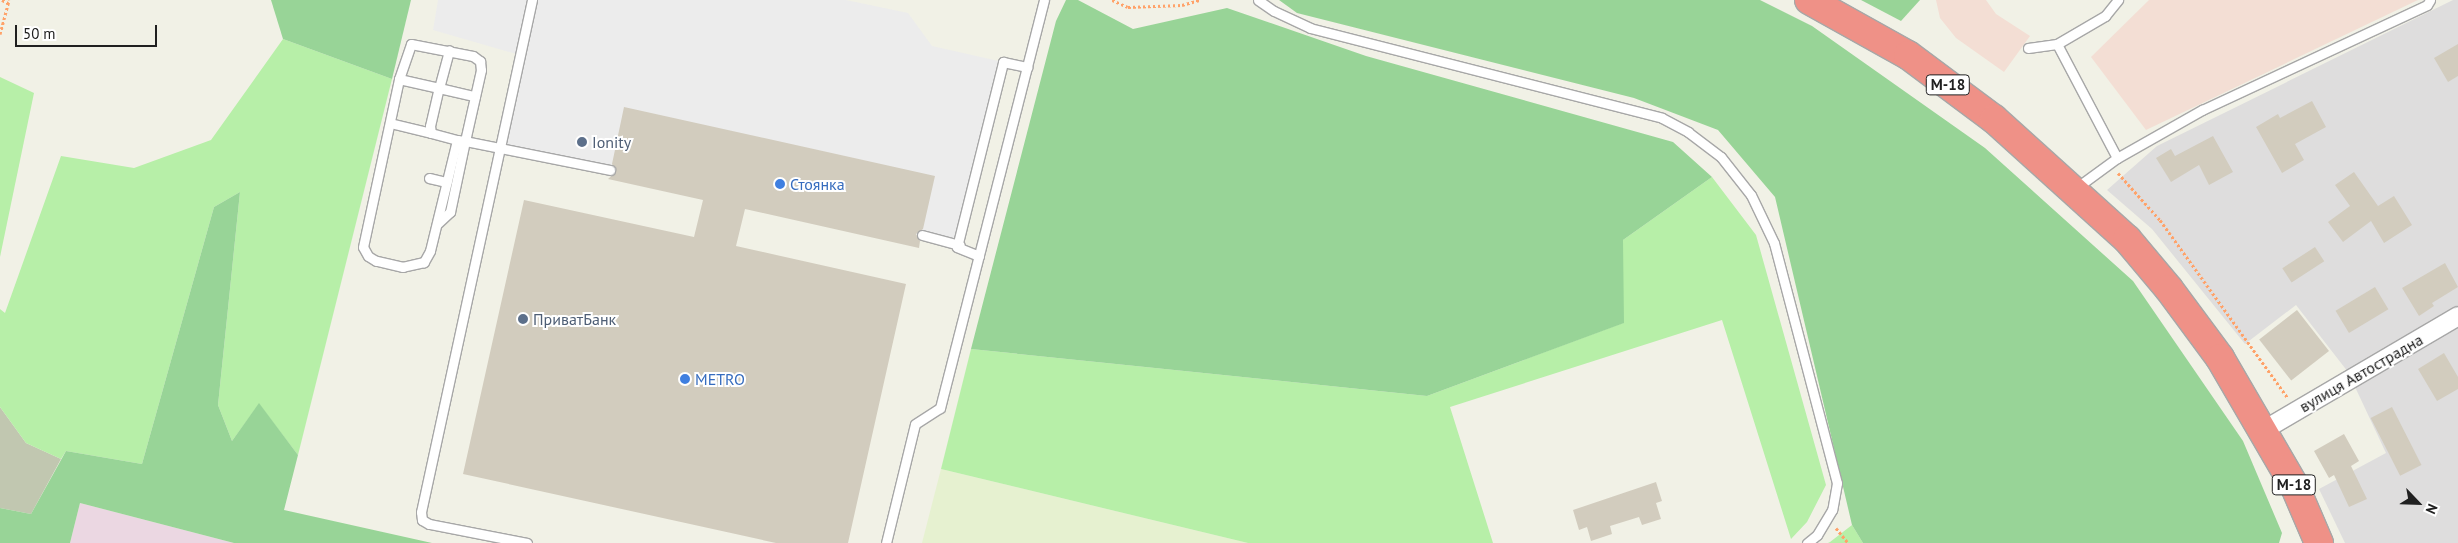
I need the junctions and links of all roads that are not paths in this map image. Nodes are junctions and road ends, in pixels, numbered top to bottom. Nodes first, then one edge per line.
1 (532, 0) edge
2 (1044, 0) edge
3 (1258, 0) edge
4 (1809, 0) edge
5 (2118, 0) edge
6 (2430, 0) edge
7 (2057, 44) junction
8 (2028, 48) dead end
9 (448, 50) junction
10 (1027, 67) junction
11 (399, 79) junction
12 (439, 88) junction
13 (475, 96) junction
14 (390, 123) junction
15 (431, 133) junction
16 (462, 142) junction
17 (501, 147) junction
18 (2113, 161) junction
19 (610, 170) dead end
20 (429, 178) dead end
21 (447, 182) junction
22 (2075, 189) junction
23 (436, 224) junction
24 (922, 235) dead end
25 (960, 245) junction
26 (979, 256) junction
27 (2458, 316) edge
28 (2264, 430) junction
29 (528, 543) edge
30 (886, 543) edge
31 (1807, 543) edge
32 (2319, 543) edge

1 - 17 lane
2 - 10 lane
3 - 31 lane
4 - 22 highway, М-18
5 - 7 lane
6 - 18 lane
7 - 8 lane
7 - 18 lane
9 - 11 lane
9 - 12 lane
9 - 13 lane
10 - 25 lane
10 - 26 lane
11 - 12 lane
11 - 14 lane
12 - 13 lane
12 - 15 lane
13 - 16 lane
14 - 15 lane
14 - 23 lane
15 - 16 lane
16 - 17 lane
16 - 21 lane
16 - 23 lane
17 - 19 lane
17 - 29 lane
18 - 22 lane
20 - 21 lane
21 - 23 lane
22 - 28 highway, М-18
24 - 25 lane
25 - 26 lane
26 - 30 lane
27 - 28 street, вулиця Автострадна
28 - 32 highway, М-18

